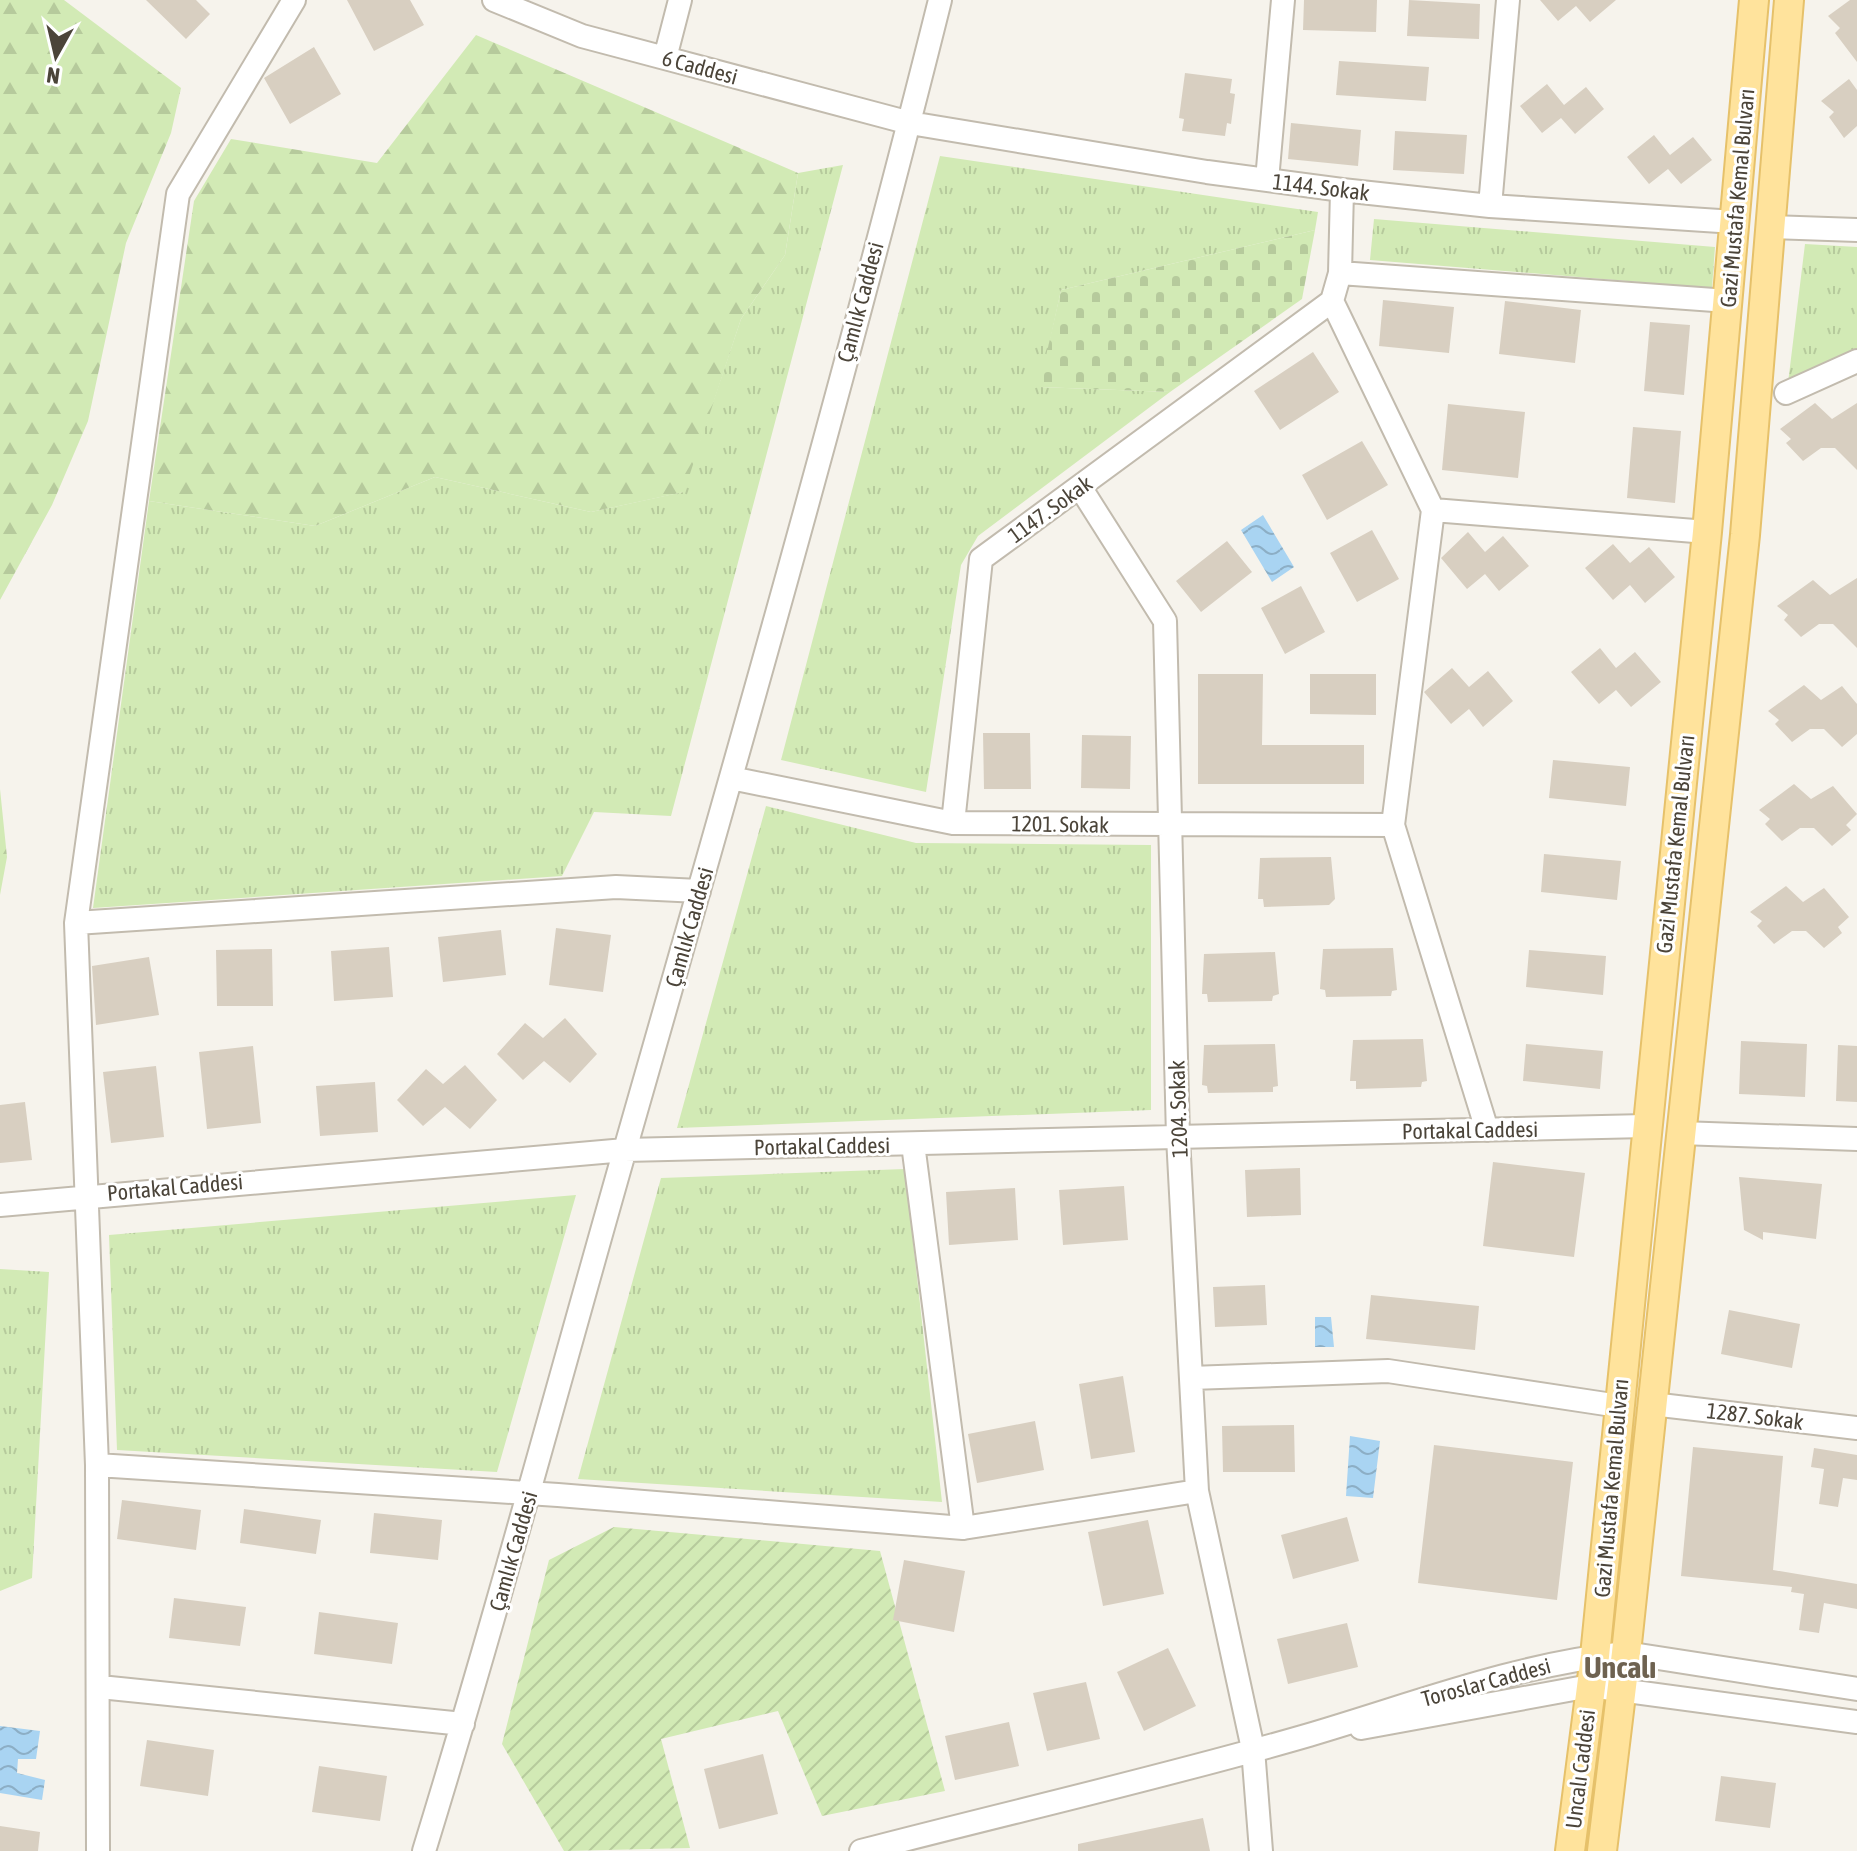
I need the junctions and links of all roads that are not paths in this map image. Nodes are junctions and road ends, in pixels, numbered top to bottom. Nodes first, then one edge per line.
1 (294, 0) edge
2 (494, 0) edge
3 (680, 0) edge
4 (940, 0) edge
5 (1283, 0) edge
6 (1508, 0) edge
7 (1754, 0) edge
8 (1789, 0) edge
9 (665, 58) junction
10 (910, 123) junction
11 (1267, 180) junction
12 (1342, 190) junction
13 (1490, 206) junction
14 (1735, 222) junction
15 (1768, 227) junction
16 (1857, 230) edge
17 (1340, 273) junction
18 (1332, 301) junction
19 (1728, 301) junction
20 (1857, 361) edge
21 (1786, 393) dead end
22 (1080, 487) junction
23 (1433, 510) junction
24 (1707, 532) junction
25 (731, 778) junction
26 (953, 823) junction
27 (1171, 825) junction
28 (1393, 825) junction
29 (699, 891) junction
30 (76, 923) junction
31 (1646, 1126) junction
32 (1487, 1130) junction
33 (1680, 1133) junction
34 (1178, 1137) junction
35 (1857, 1139) edge
36 (913, 1144) junction
37 (625, 1150) junction
38 (85, 1195) junction
39 (0, 1205) edge
40 (1191, 1378) junction
41 (1652, 1404) junction
42 (1619, 1406) junction
43 (1857, 1428) edge
44 (97, 1465) junction
45 (1197, 1491) junction
46 (530, 1494) junction
47 (963, 1528) junction
48 (1626, 1653) junction
49 (1595, 1656) junction
50 (1590, 1686) junction
51 (100, 1687) junction
52 (1622, 1689) junction
53 (1857, 1689) edge
54 (1857, 1722) edge
55 (463, 1724) junction
56 (1308, 1735) junction
57 (1253, 1749) junction
58 (98, 1851) edge
59 (424, 1851) edge
60 (861, 1851) edge
61 (1261, 1851) edge
62 (1570, 1851) edge
63 (1602, 1851) edge

1 - 30 street
2 - 9 street, 6 Caddesi
3 - 9 street
4 - 10 street, Çamlık Caddesi
5 - 11 street
6 - 13 street
7 - 14 main road, Gazi Mustafa Kemal Bulvarı
8 - 15 main road, Gazi Mustafa Kemal Bulvarı
9 - 10 street, 6 Caddesi
10 - 11 street, 1144. Sokak
10 - 25 street, Çamlık Caddesi
11 - 12 street, 1144. Sokak
12 - 13 street, 1144. Sokak
12 - 17 street
13 - 14 street, 1144. Sokak
14 - 19 main road, Gazi Mustafa Kemal Bulvarı
15 - 16 street
15 - 33 main road, Gazi Mustafa Kemal Bulvarı
17 - 18 street
17 - 19 street
18 - 22 street, 1147. Sokak
18 - 23 street
19 - 24 main road, Gazi Mustafa Kemal Bulvarı
20 - 21 street
22 - 26 street, 1147. Sokak
22 - 27 street, 1204. Sokak
23 - 24 street
23 - 28 street
24 - 31 main road, Gazi Mustafa Kemal Bulvarı
25 - 26 street, 1201. Sokak
25 - 29 street, Çamlık Caddesi
26 - 27 street, 1201. Sokak
27 - 28 street, 1201. Sokak
27 - 34 street, 1204. Sokak
28 - 32 street
29 - 30 street
29 - 37 street, Çamlık Caddesi
30 - 38 street
31 - 32 street, Portakal Caddesi
31 - 42 main road, Gazi Mustafa Kemal Bulvarı
32 - 34 street, Portakal Caddesi
33 - 35 street
33 - 41 main road, Gazi Mustafa Kemal Bulvarı
34 - 36 street, Portakal Caddesi
34 - 40 street, 1204. Sokak
36 - 37 street, Portakal Caddesi
36 - 47 street
37 - 38 street, Portakal Caddesi
37 - 46 street, Çamlık Caddesi
38 - 39 street, Portakal Caddesi
38 - 44 street
40 - 42 street
40 - 45 street, 1204. Sokak
41 - 43 street, 1287. Sokak
41 - 48 main road, Gazi Mustafa Kemal Bulvarı
42 - 49 main road, Gazi Mustafa Kemal Bulvarı
44 - 46 street
44 - 51 street
45 - 47 street
45 - 57 street, 1204. Sokak
46 - 47 street
46 - 55 street, Çamlık Caddesi
48 - 49 street, Toroslar Caddesi
48 - 52 main road, Uncalı Caddesi
48 - 53 street, Toroslar Caddesi
49 - 50 main road, Gazi Mustafa Kemal Bulvarı
49 - 56 street, Toroslar Caddesi
50 - 52 street, Toroslar Caddesi
50 - 56 street, Toroslar Caddesi
50 - 62 main road, Uncalı Caddesi
51 - 55 street
51 - 58 street
52 - 54 street, Toroslar Caddesi
52 - 63 main road, Uncalı Caddesi
55 - 59 street, Çamlık Caddesi
56 - 57 street, Toroslar Caddesi
57 - 60 street, Toroslar Caddesi
57 - 61 street, 1204. Sokak

